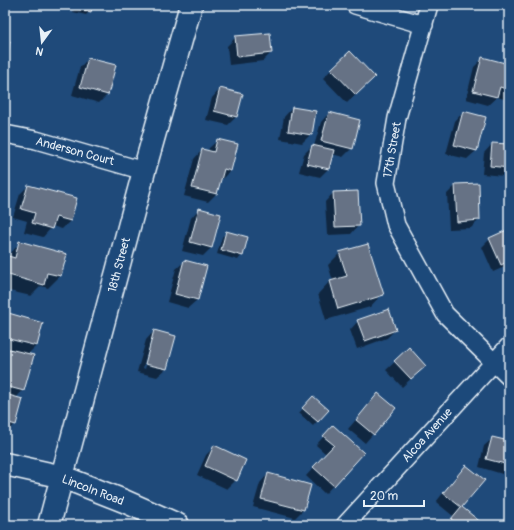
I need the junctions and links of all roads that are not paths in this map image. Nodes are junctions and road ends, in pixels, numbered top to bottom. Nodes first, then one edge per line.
1 (191, 5) edge
2 (355, 5) edge
3 (429, 5) edge
4 (424, 25) junction
5 (5, 134) edge
6 (144, 171) junction
7 (509, 346) edge
8 (494, 362) junction
9 (509, 377) edge
10 (5, 464) edge
11 (63, 477) junction
12 (49, 525) edge
13 (178, 525) edge
14 (345, 525) edge

1 - 6 street, 18th Street
2 - 4 street
3 - 4 street, 17th Street
4 - 8 street, 17th Street
5 - 6 street, Anderson Court
6 - 11 street, 18th Street
7 - 8 street, Alcoa Avenue
8 - 9 street, 17th Street
8 - 14 street, Alcoa Avenue
10 - 11 street, Lincoln Road
11 - 12 street, 18th Street
11 - 13 street, Lincoln Road

